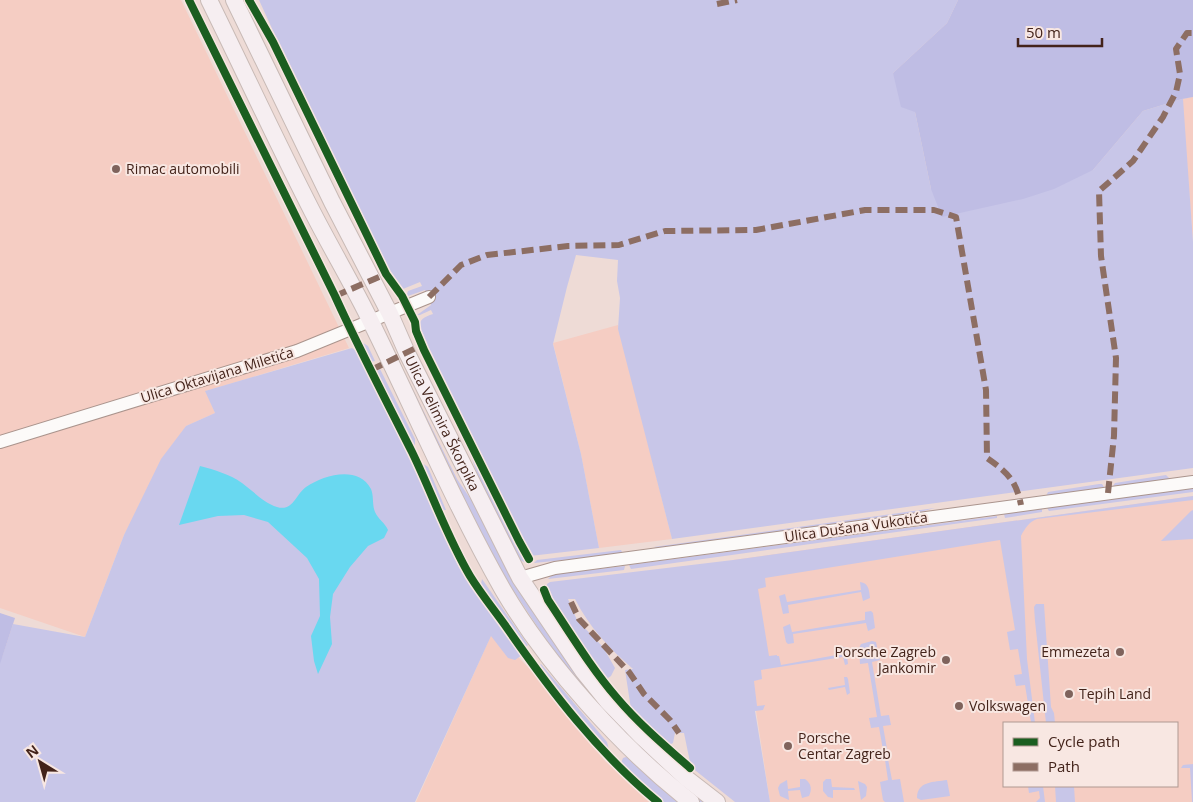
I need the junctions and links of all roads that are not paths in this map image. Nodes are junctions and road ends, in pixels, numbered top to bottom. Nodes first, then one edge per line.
1 (209, 0) edge
2 (234, 0) edge
3 (429, 297) dead end
4 (390, 314) junction
5 (371, 321) junction
6 (0, 442) edge
7 (1193, 482) edge
8 (520, 578) junction
9 (691, 802) edge
10 (717, 802) edge

1 - 5 main road, Ulica Velimira Škorpika
2 - 4 main road, Ulica Velimira Škorpika
3 - 4 street, Ulica Oktavijana Miletića
4 - 5 street, Ulica Oktavijana Miletića
4 - 8 main road, Ulica Velimira Škorpika
5 - 6 street, Ulica Oktavijana Miletića
5 - 9 main road, Ulica Velimira Škorpika
7 - 8 street, Ulica Dušana Vukotića
8 - 10 main road, Ulica Velimira Škorpika

